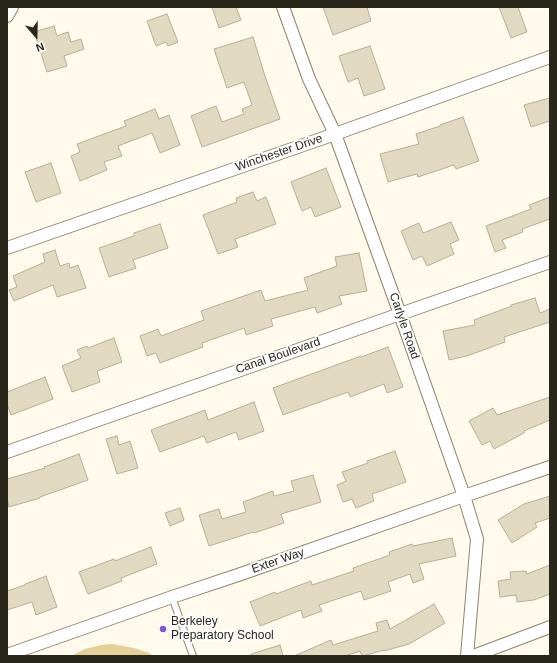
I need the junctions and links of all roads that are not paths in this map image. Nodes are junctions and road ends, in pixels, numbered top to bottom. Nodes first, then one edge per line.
1 (12, 7) edge
2 (283, 7) edge
3 (7, 16) edge
4 (550, 57) edge
5 (335, 134) junction
6 (7, 248) edge
7 (550, 262) edge
8 (400, 314) junction
9 (7, 452) edge
10 (550, 467) edge
11 (464, 496) junction
12 (172, 597) junction
13 (550, 627) edge
14 (7, 655) edge
15 (193, 656) edge
16 (467, 656) edge
17 (473, 656) edge

1 - 3 street
2 - 5 street, Carlyle Road
4 - 5 street, Winchester Drive
5 - 6 street, Winchester Drive
5 - 8 street, Carlyle Road
7 - 8 street, Canal Boulevard
8 - 9 street, Canal Boulevard
8 - 11 street, Carlyle Road
10 - 11 street, Exter Way
11 - 12 street, Exter Way
11 - 16 street, Carlyle Road
12 - 14 street, Exter Way
12 - 15 lane
13 - 17 street

